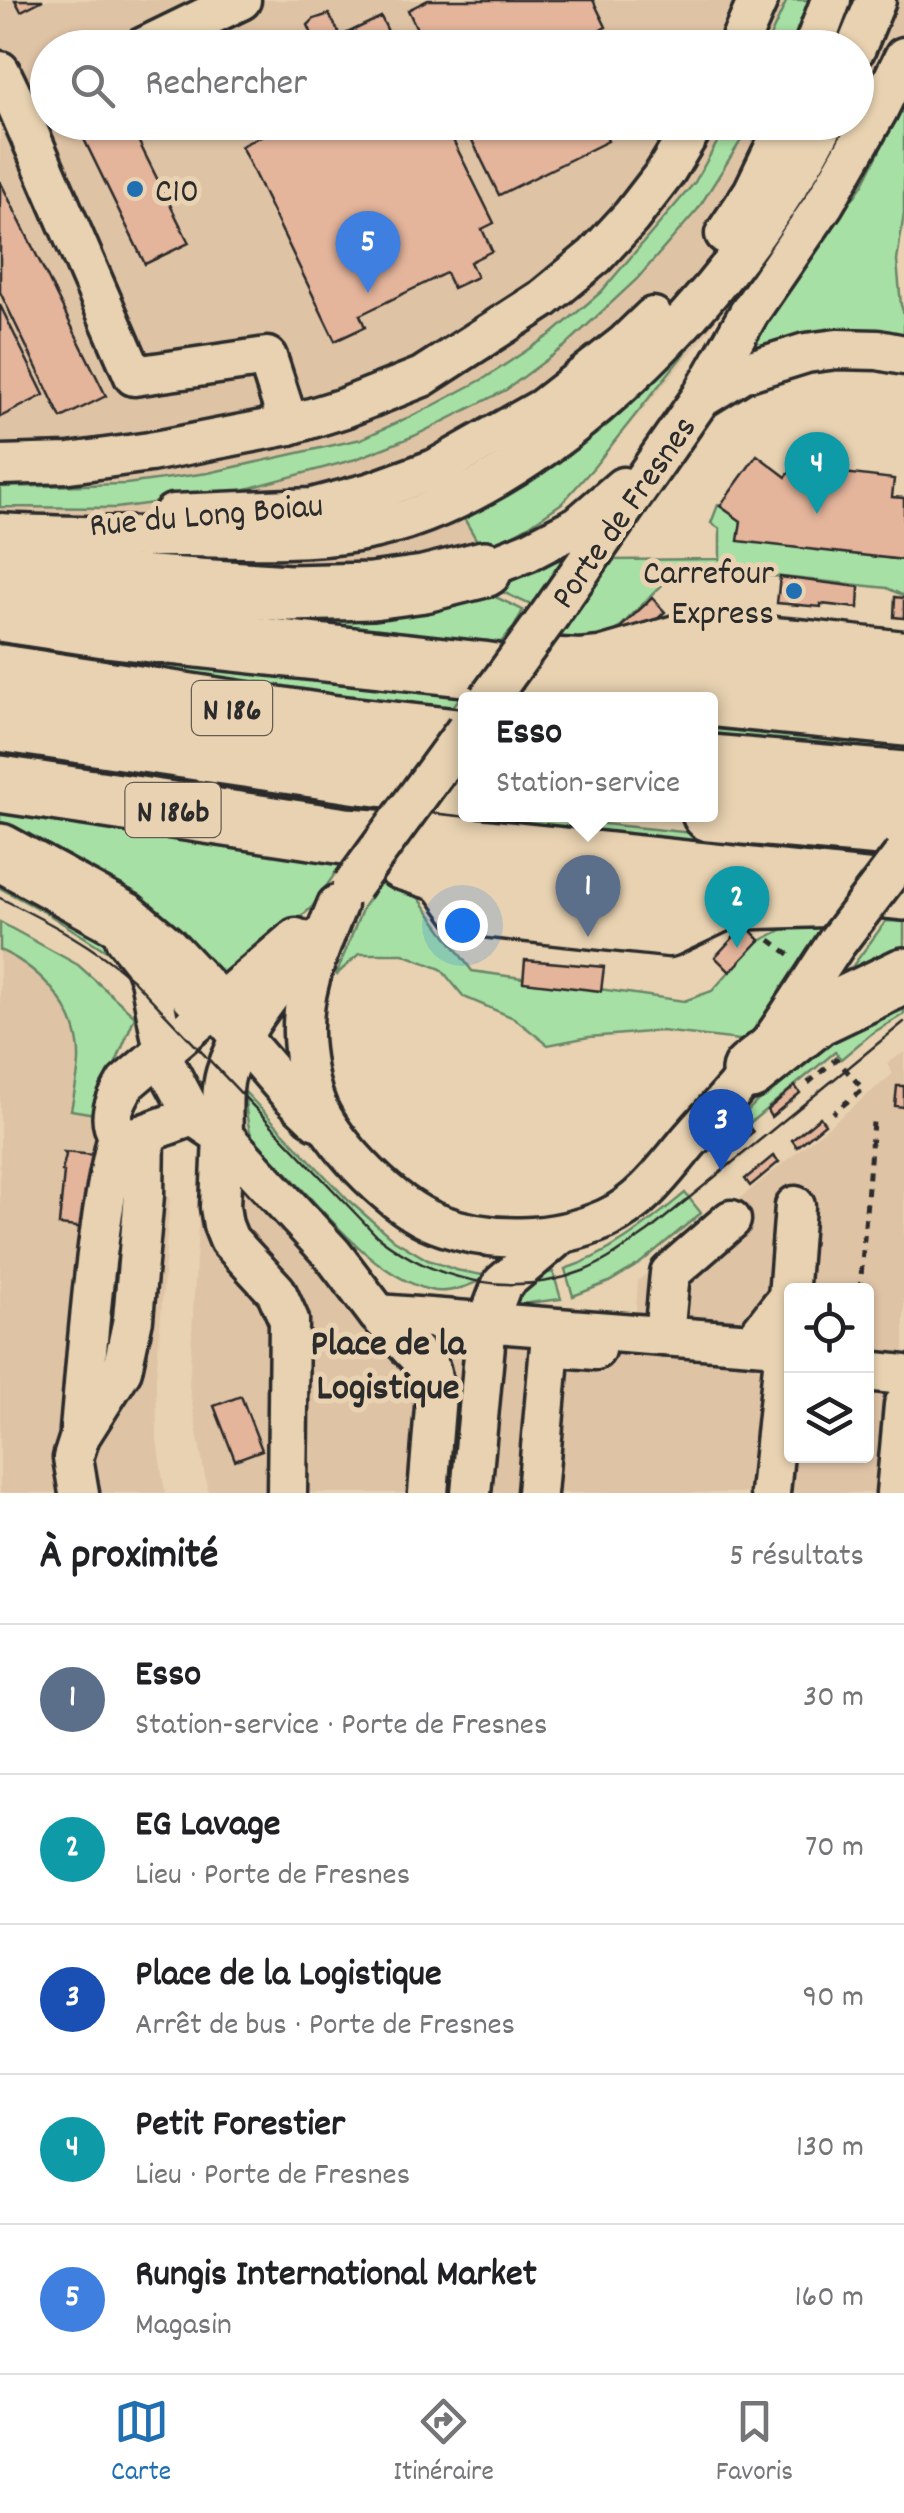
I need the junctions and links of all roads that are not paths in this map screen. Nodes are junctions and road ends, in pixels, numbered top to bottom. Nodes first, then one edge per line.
1 (240, 0) edge
2 (758, 0) edge
3 (831, 0) edge
4 (842, 0) edge
5 (876, 0) edge
6 (179, 30) edge
7 (745, 30) edge
8 (820, 30) edge
9 (834, 30) edge
10 (864, 30) edge
11 (904, 58) edge
12 (0, 71) edge
13 (30, 97) edge
14 (874, 117) edge
15 (48, 140) edge
16 (685, 140) edge
17 (778, 140) edge
18 (800, 140) edge
19 (815, 140) edge
20 (861, 140) edge
21 (762, 223) junction
22 (904, 355) edge
23 (700, 398) junction
24 (289, 426) junction
25 (666, 449) junction
26 (0, 465) edge
27 (2, 547) edge
28 (484, 569) joint
29 (0, 613) edge
30 (904, 651) edge
31 (617, 653) junction
32 (0, 672) edge
33 (904, 682) edge
34 (485, 685) edge
35 (647, 692) edge
36 (718, 699) edge
37 (904, 718) edge
38 (0, 723) edge
39 (458, 737) edge
40 (458, 740) edge
41 (718, 764) edge
42 (904, 780) edge
43 (0, 784) edge
44 (458, 787) edge
45 (718, 814) edge
46 (904, 830) edge
47 (904, 854) edge
48 (20, 863) edge
49 (345, 876) junction
50 (849, 887) junction
51 (904, 892) edge
52 (904, 976) edge
53 (228, 1023) junction
54 (163, 1053) junction
55 (750, 1071) junction
56 (208, 1126) junction
57 (131, 1135) junction
58 (338, 1140) junction
59 (795, 1206) dead end
60 (732, 1220) dead end
61 (561, 1234) junction
62 (333, 1255) junction
63 (502, 1284) junction
64 (378, 1314) junction
65 (488, 1323) junction
66 (664, 1336) junction
67 (764, 1352) edge
68 (874, 1373) edge
69 (904, 1375) edge
70 (904, 1404) edge
71 (79, 1493) edge
72 (286, 1493) edge
73 (428, 1493) edge
74 (471, 1493) edge
75 (536, 1493) edge
76 (770, 1493) edge
77 (896, 1493) edge

1 - 6 street
2 - 7 street
3 - 8 street
4 - 9 street
5 - 10 street
11 - 14 street
12 - 13 street
15 - 24 street
16 - 24 street
17 - 27 street, Rue du Long Boiau
18 - 21 street
19 - 21 street
20 - 23 street
21 - 27 street, Rue du Long Boiau
22 - 23 street, Porte de Fresnes
23 - 25 street, Porte de Fresnes
24 - 26 street
25 - 28 street
25 - 34 street, Porte de Fresnes, bridge
27 - 28 highway
29 - 34 highway
30 - 31 street
31 - 33 street
31 - 34 street
32 - 39 highway, N 186
34 - 35 highway
36 - 37 highway
38 - 44 highway, N 186
40 - 49 street, bridge
41 - 42 highway
43 - 49 highway, N 186b
45 - 46 highway
47 - 55 street, bridge
48 - 53 highway
48 - 54 street
49 - 50 highway, N 186b
49 - 50 street
49 - 53 street
49 - 58 street
50 - 51 highway, N 186b
52 - 55 highway
53 - 54 street
53 - 56 street
53 - 58 street
54 - 56 street
54 - 57 street
55 - 61 street
56 - 57 street
56 - 62 street
56 - 72 street
57 - 71 street
58 - 61 street
59 - 67 street
60 - 66 street
61 - 63 street
62 - 63 street
62 - 64 street
63 - 65 street
64 - 65 street
64 - 73 street
65 - 66 street
65 - 74 street
66 - 67 street
67 - 75 street
67 - 76 street
68 - 69 street
70 - 77 street

